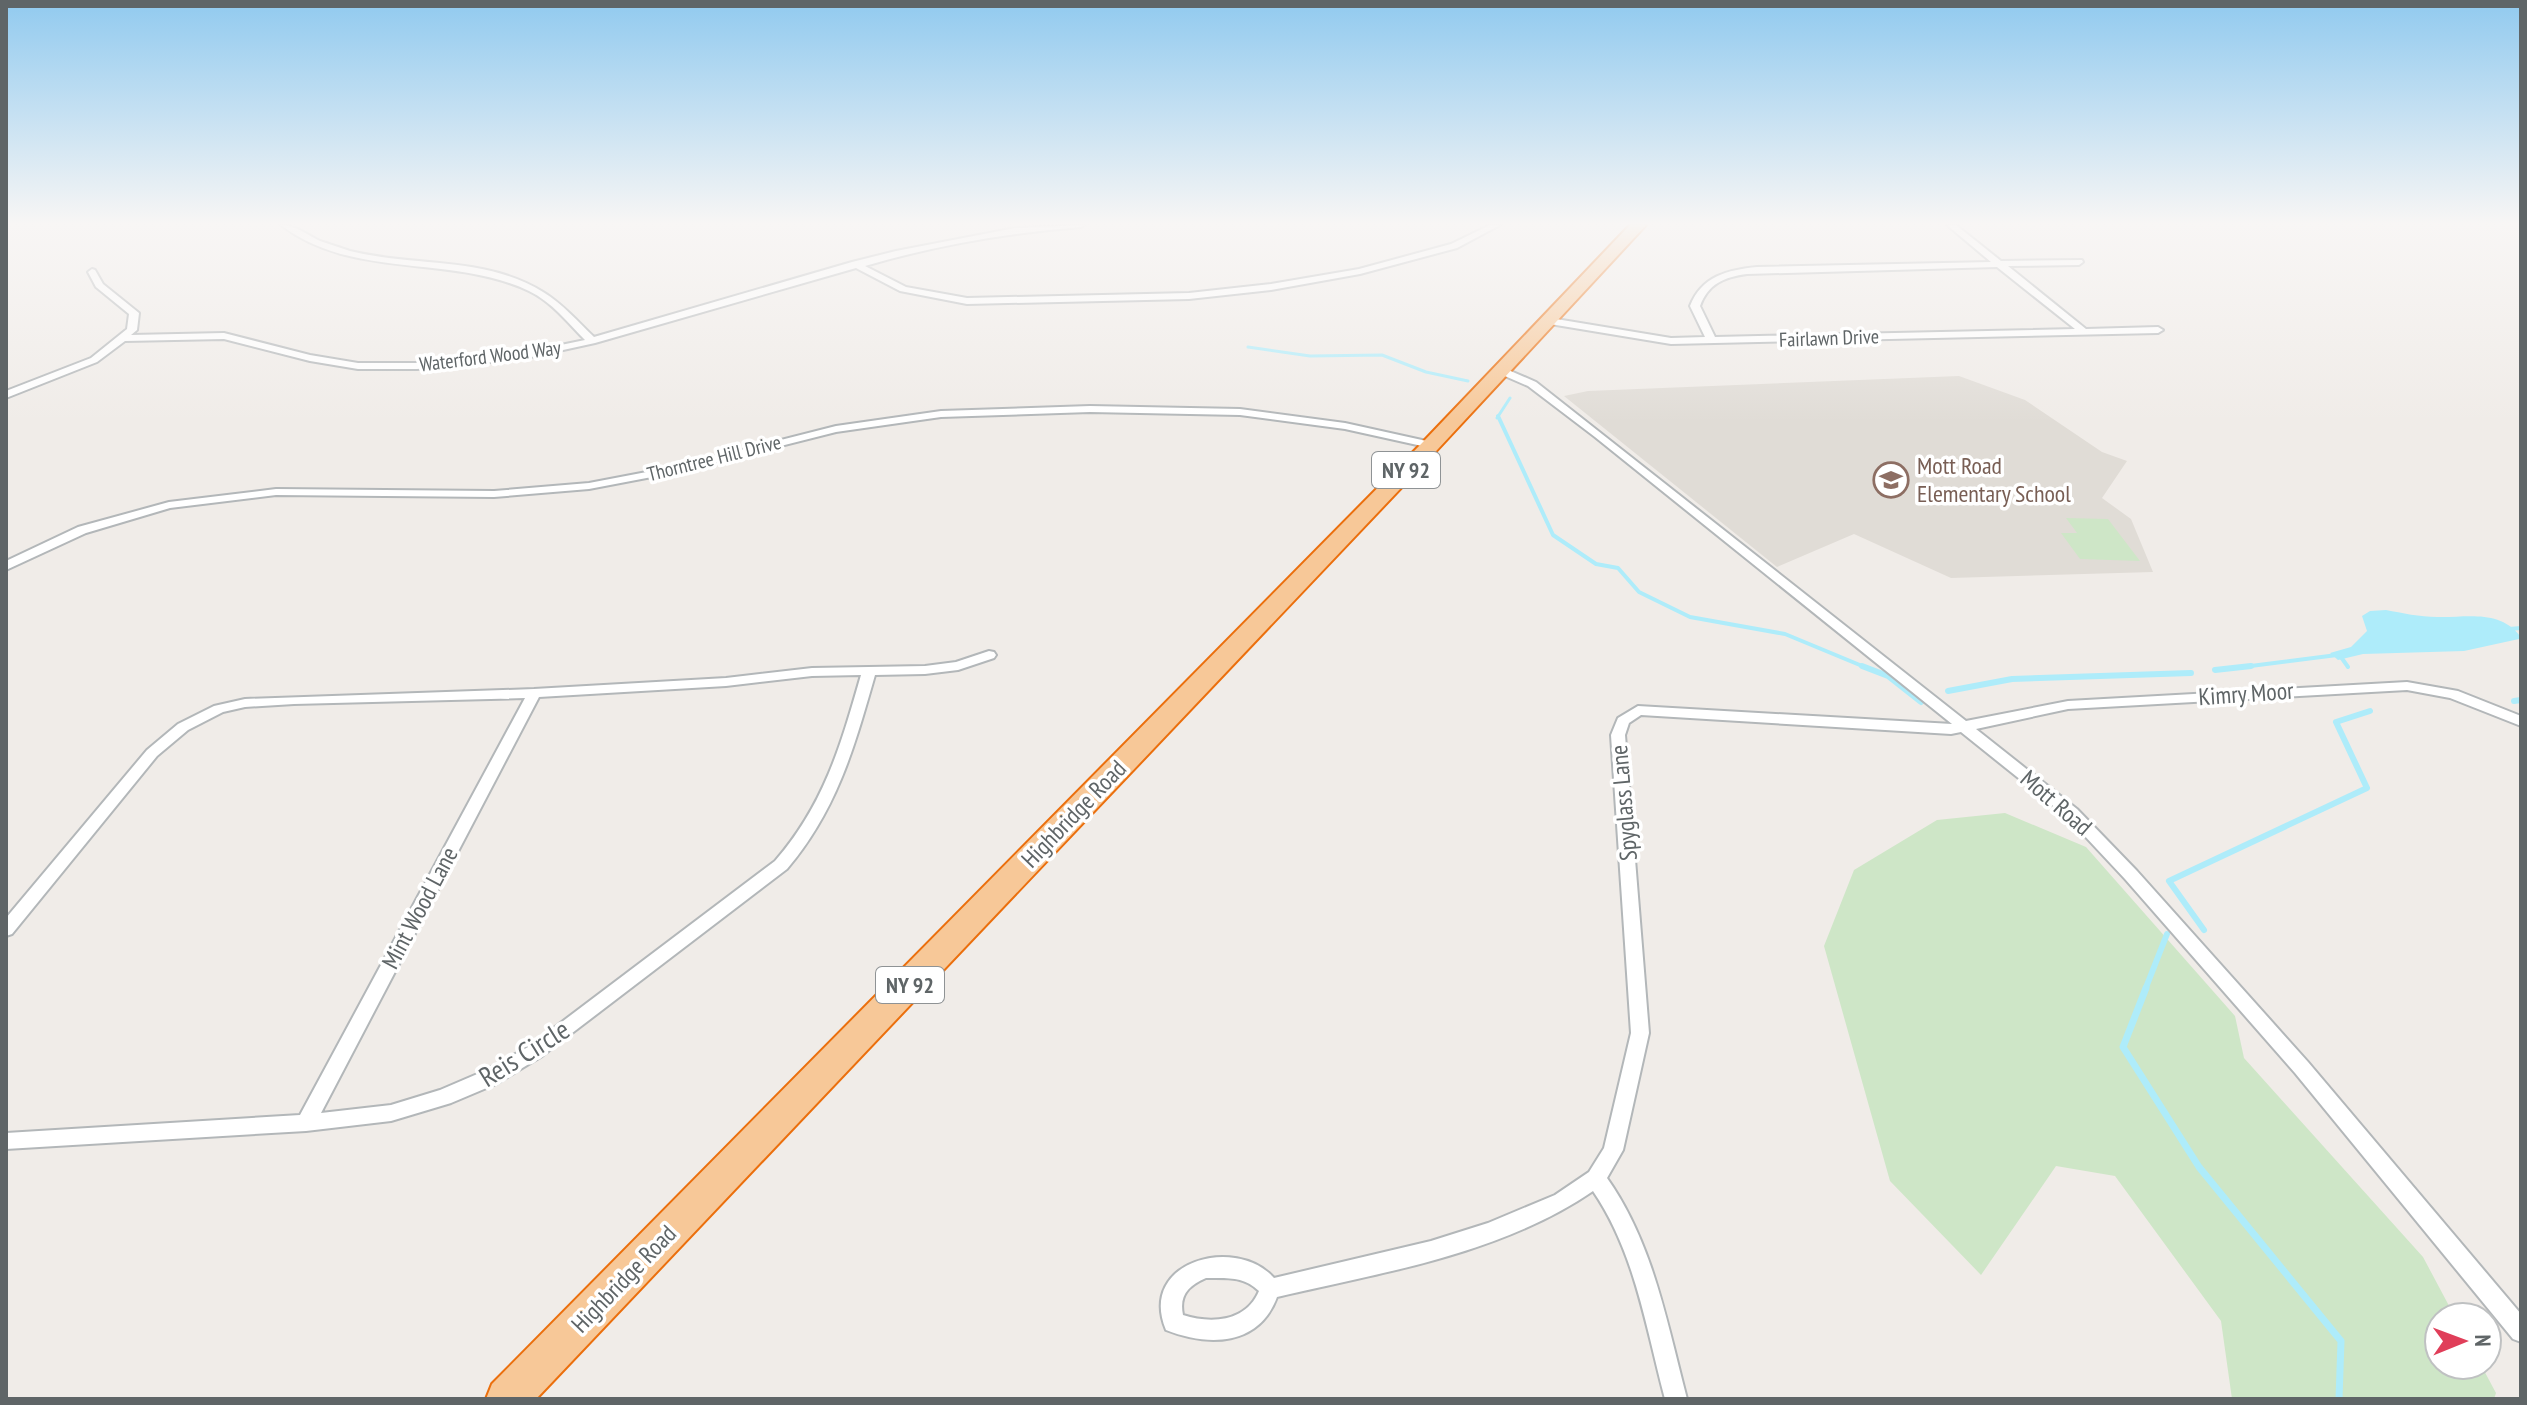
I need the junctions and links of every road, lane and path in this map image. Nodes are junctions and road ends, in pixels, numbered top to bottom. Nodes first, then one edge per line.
1 (106, 291) edge
2 (535, 291) edge
3 (764, 291) edge
4 (911, 291) edge
5 (1234, 291) edge
6 (1578, 291) edge
7 (1703, 291) edge
8 (2033, 291) edge
9 (1550, 321) junction
10 (2158, 330) dead end
11 (2084, 332) junction
12 (126, 338) junction
13 (592, 341) junction
14 (1712, 341) junction
15 (1502, 371) junction
16 (6, 395) edge
17 (1431, 445) junction
18 (6, 566) edge
19 (989, 655) dead end
20 (869, 671) junction
21 (534, 693) junction
22 (2521, 721) edge
23 (1968, 728) junction
24 (6, 930) edge
25 (306, 1123) junction
26 (6, 1141) edge
27 (1596, 1178) junction
28 (1270, 1289) dead end
29 (2521, 1331) edge
30 (507, 1399) edge
31 (1676, 1399) edge

1 - 12 street
2 - 13 street
3 - 13 street, Waterford Wood Way
4 - 5 street
6 - 9 highway, Highbridge Road / NY 92
7 - 14 street
8 - 11 street
9 - 14 street, Fairlawn Drive
9 - 15 highway, Highbridge Road / NY 92
10 - 11 street, Fairlawn Drive
11 - 14 street, Fairlawn Drive
12 - 13 street, Waterford Wood Way
12 - 16 street
15 - 17 highway, Highbridge Road / NY 92
15 - 23 street, Mott Road
17 - 18 street, Thorntree Hill Drive
17 - 30 highway, Highbridge Road / NY 92
19 - 20 street
20 - 21 street
20 - 25 street, Reis Circle
21 - 24 street
21 - 25 street, Mint Wood Lane
22 - 23 street, Kimry Moor
23 - 27 street, Spyglass Lane
23 - 29 street, Mott Road
25 - 26 street, Reis Circle
27 - 28 street, Spyglass Lane
27 - 31 street

